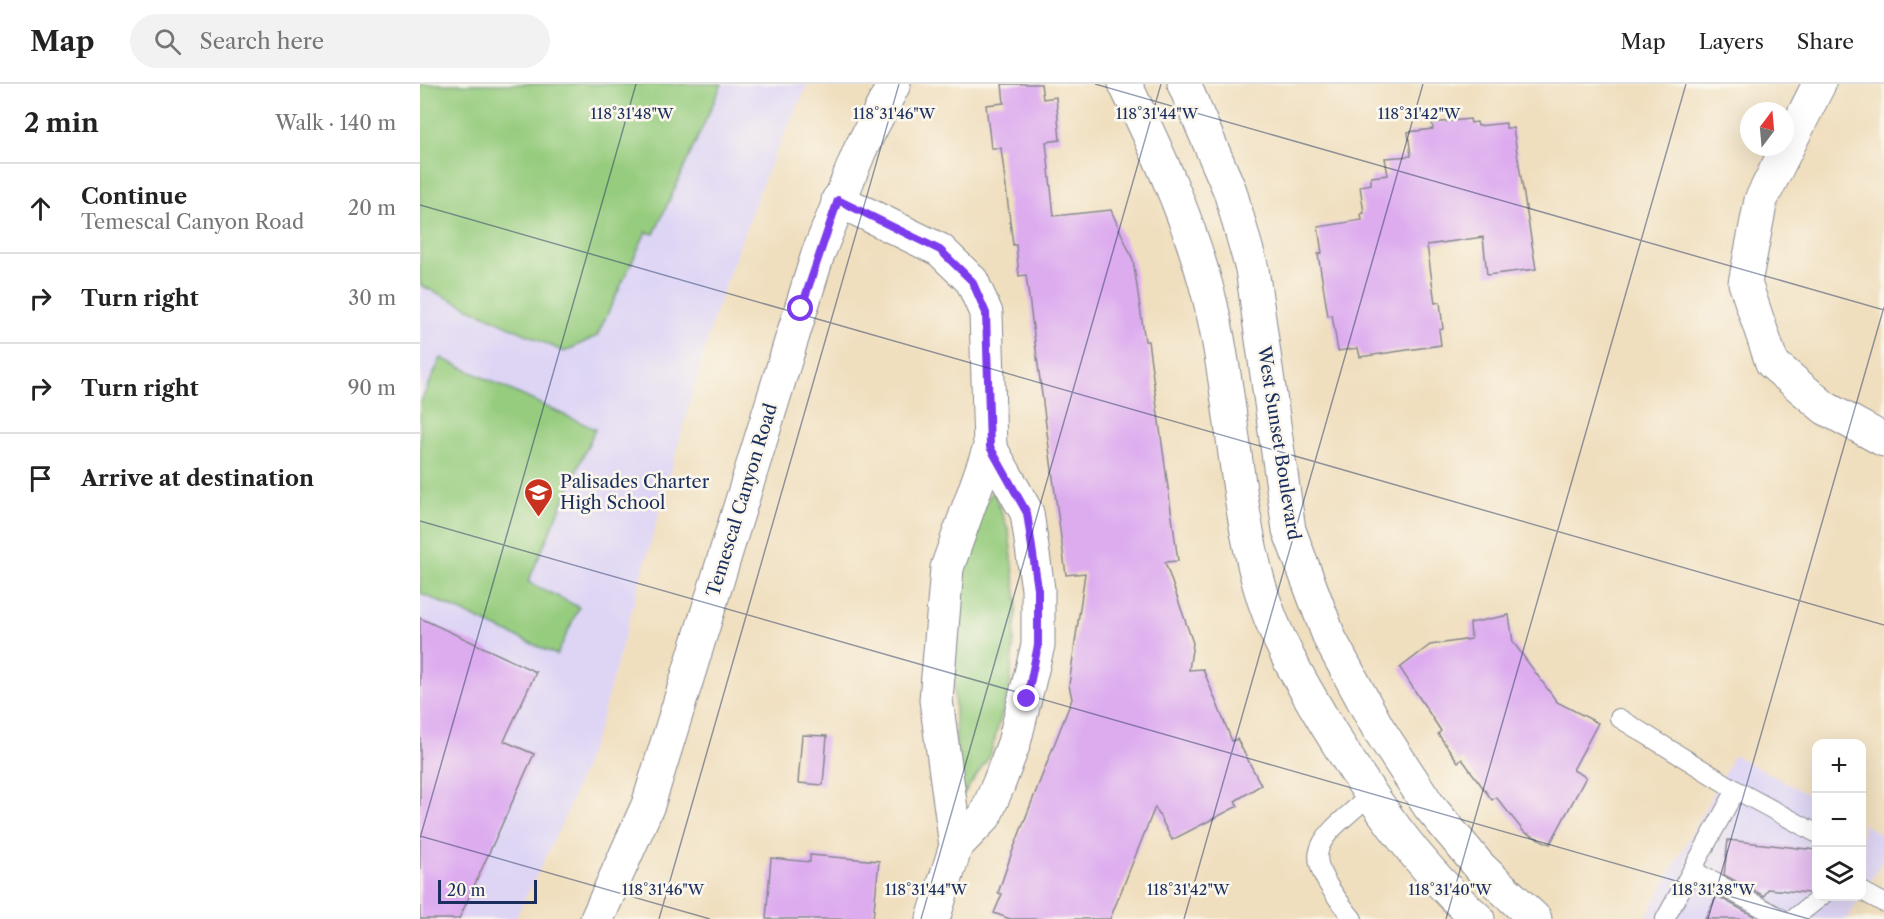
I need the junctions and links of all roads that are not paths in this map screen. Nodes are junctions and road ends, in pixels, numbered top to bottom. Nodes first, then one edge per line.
1 (894, 84) edge
2 (1125, 84) edge
3 (1184, 84) edge
4 (1819, 84) edge
5 (838, 200) junction
6 (1884, 441) edge
7 (990, 447) junction
8 (1619, 718) dead end
9 (1736, 790) junction
10 (1371, 795) junction
11 (1812, 831) edge
12 (956, 846) junction
13 (1692, 870) junction
14 (1866, 893) edge
15 (1817, 901) edge
16 (1884, 903) edge
17 (597, 919) edge
18 (933, 919) edge
19 (1353, 919) edge
20 (1478, 919) edge
21 (1535, 919) edge
22 (1665, 919) edge
23 (1783, 919) edge
24 (1793, 919) edge

1 - 5 main road, Temescal Canyon Road
2 - 10 main road
3 - 21 main road, West Sunset Boulevard
4 - 6 main road
5 - 7 main road
5 - 17 main road, Temescal Canyon Road
7 - 12 main road
7 - 12 main road
8 - 9 lane
9 - 11 lane
9 - 13 lane
10 - 19 lane
10 - 20 main road
12 - 18 main road
13 - 22 lane
13 - 23 lane
14 - 16 lane
15 - 24 lane

